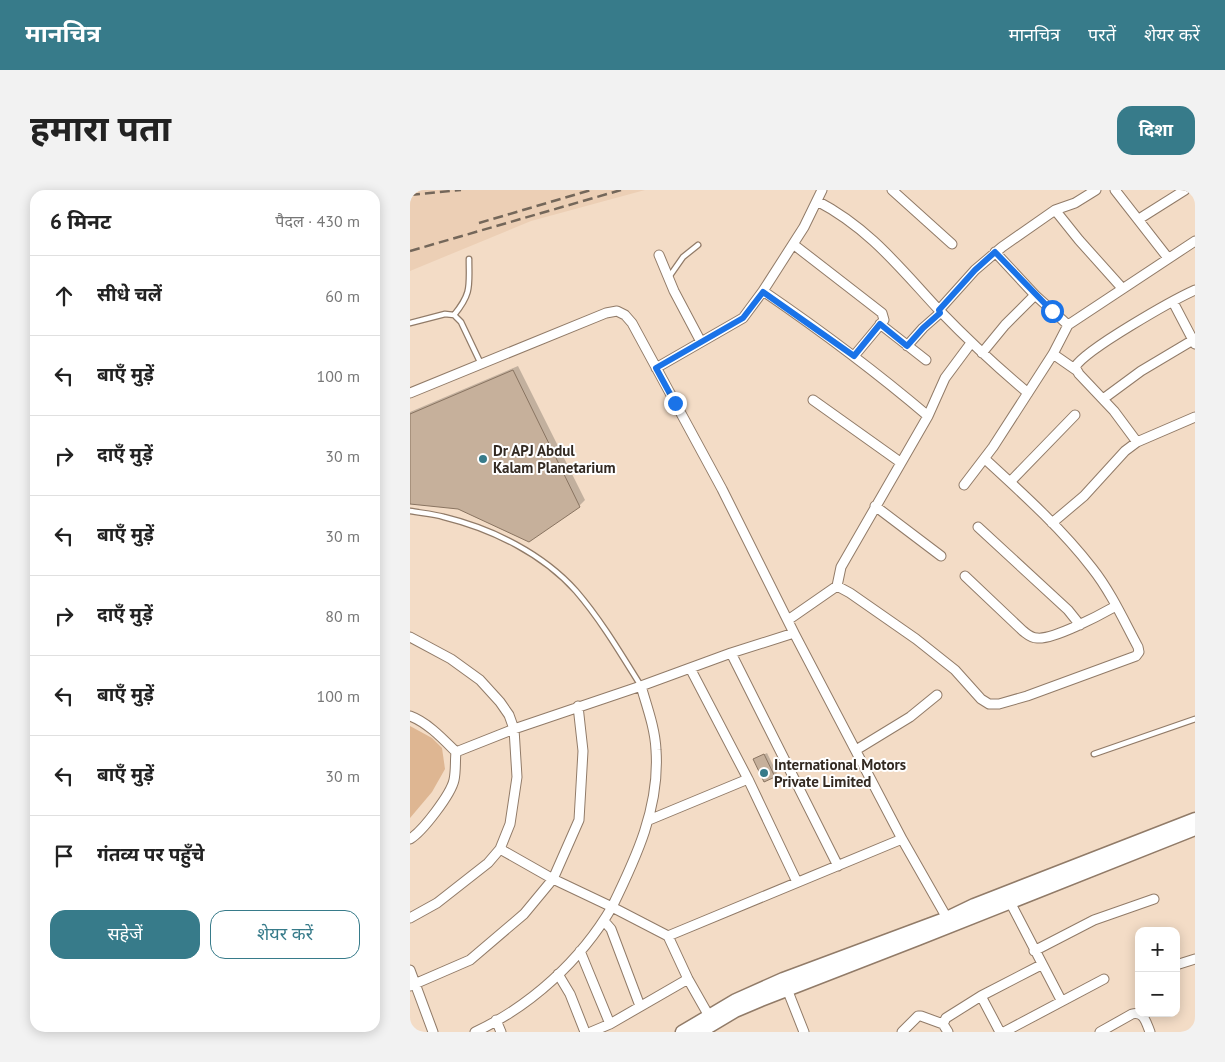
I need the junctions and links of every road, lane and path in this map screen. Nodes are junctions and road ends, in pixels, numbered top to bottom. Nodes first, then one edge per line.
1 (822, 190) edge
2 (892, 190) edge
3 (1096, 190) edge
4 (1116, 190) edge
5 (1185, 190) edge
6 (817, 201) junction
7 (1055, 210) junction
8 (1138, 219) junction
9 (1195, 241) edge
10 (793, 244) junction
11 (952, 244) dead end
12 (698, 245) dead end
13 (995, 252) junction
14 (659, 255) dead end
15 (1168, 258) junction
16 (469, 259) dead end
17 (668, 278) junction
18 (1122, 288) junction
19 (1195, 290) edge
20 (763, 292) junction
21 (1035, 294) junction
22 (1173, 302) junction
23 (939, 310) junction
24 (454, 315) junction
25 (410, 323) edge
26 (880, 324) junction
27 (1068, 325) junction
28 (701, 342) junction
29 (971, 342) junction
30 (1194, 342) edge
31 (907, 346) junction
32 (982, 353) junction
33 (1053, 354) junction
34 (854, 356) junction
35 (926, 360) dead end
36 (481, 364) junction
37 (656, 368) junction
38 (1076, 370) junction
39 (1028, 392) junction
40 (410, 393) edge
41 (1103, 399) junction
42 (814, 400) dead end
43 (1075, 414) dead end
44 (928, 416) junction
45 (1195, 417) edge
46 (1138, 442) junction
47 (985, 459) junction
48 (900, 462) junction
49 (1010, 482) junction
50 (964, 485) dead end
51 (875, 506) junction
52 (410, 511) edge
53 (1052, 523) junction
54 (978, 527) dead end
55 (941, 556) dead end
56 (965, 576) dead end
57 (837, 586) junction
58 (1116, 606) junction
59 (788, 620) junction
60 (1080, 624) junction
61 (794, 633) junction
62 (410, 636) edge
63 (731, 652) junction
64 (690, 668) junction
65 (641, 686) junction
66 (937, 695) dead end
67 (578, 706) junction
68 (410, 716) edge
69 (1195, 719) edge
70 (514, 729) junction
71 (856, 750) junction
72 (456, 752) junction
73 (1094, 754) dead end
74 (748, 778) junction
75 (1195, 819) edge
76 (649, 820) junction
77 (1195, 829) edge
78 (410, 839) edge
79 (902, 839) junction
80 (500, 849) junction
81 (838, 866) junction
82 (553, 878) junction
83 (797, 882) junction
84 (1154, 899) dead end
85 (1010, 902) junction
86 (612, 907) junction
87 (410, 918) edge
88 (947, 918) junction
89 (604, 921) junction
90 (668, 936) junction
91 (580, 951) junction
92 (1034, 951) junction
93 (1195, 959) edge
94 (1180, 964) edge
95 (1041, 965) junction
96 (410, 970) edge
97 (558, 974) junction
98 (688, 979) junction
99 (1104, 979) dead end
100 (413, 985) edge
101 (787, 989) junction
102 (981, 996) junction
103 (1061, 1000) junction
104 (640, 1006) junction
105 (709, 1016) junction
106 (496, 1020) junction
107 (610, 1024) junction
108 (945, 1028) edge
109 (433, 1032) edge
110 (476, 1032) edge
111 (501, 1032) edge
112 (585, 1032) edge
113 (591, 1032) edge
114 (682, 1032) edge
115 (700, 1032) edge
116 (804, 1032) edge
117 (902, 1032) edge
118 (1002, 1032) edge
119 (1100, 1032) edge
120 (1150, 1032) edge

1 - 6 street
2 - 11 street
3 - 7 street
4 - 8 street
5 - 8 street
6 - 10 street
6 - 23 street
7 - 13 street
7 - 18 street
8 - 15 street
9 - 15 street
10 - 20 street
10 - 26 street
12 - 17 lane
13 - 21 street
13 - 23 street
14 - 17 street
15 - 18 street
16 - 24 lane
17 - 28 street
18 - 27 street
19 - 22 street
20 - 28 street
20 - 34 street
21 - 27 street
21 - 32 street
22 - 30 street
22 - 38 street
23 - 29 street
23 - 31 street
24 - 25 lane
24 - 36 lane
26 - 31 street
26 - 34 street
27 - 33 street
28 - 37 street
29 - 32 street
29 - 44 street
30 - 41 street
31 - 35 street
32 - 39 street
33 - 38 street
33 - 39 street
34 - 44 street
36 - 37 street
36 - 40 street
37 - 59 street
38 - 41 street
39 - 47 street
41 - 46 street
42 - 48 street
43 - 49 street
44 - 48 street
45 - 46 street
46 - 53 street
47 - 49 street
47 - 50 street
48 - 51 street
49 - 53 street
51 - 55 street
51 - 57 street
52 - 65 lane
53 - 58 street
54 - 60 street
56 - 60 street
57 - 58 street
57 - 59 street
58 - 60 street
59 - 61 street
61 - 63 street
61 - 71 street
62 - 70 street
63 - 64 street
63 - 81 street
64 - 65 street
64 - 74 street
65 - 67 street
65 - 76 street
66 - 71 street
67 - 70 street
67 - 82 street
68 - 72 street
69 - 73 lane
70 - 72 street
70 - 80 street
71 - 79 street
72 - 78 street
74 - 76 street
74 - 83 street
75 - 88 main road
76 - 86 street
77 - 85 main road
79 - 81 street
79 - 88 street
80 - 82 street
80 - 87 street
81 - 83 street
82 - 86 street
82 - 100 street
83 - 90 street
84 - 92 street
85 - 92 street
85 - 101 main road
86 - 89 street
86 - 90 street
88 - 105 main road
89 - 91 street
89 - 104 street
90 - 98 street
91 - 97 street
91 - 107 street
92 - 95 street
93 - 94 street
95 - 102 street
95 - 103 street
96 - 100 street
97 - 106 street
97 - 112 street
98 - 104 street
98 - 105 street
99 - 103 street
100 - 109 street
101 - 115 main road
101 - 116 street
102 - 108 street
102 - 118 street
103 - 118 street
104 - 107 street
105 - 114 main road
106 - 110 street
106 - 111 street
107 - 113 street
108 - 117 street
119 - 120 street

